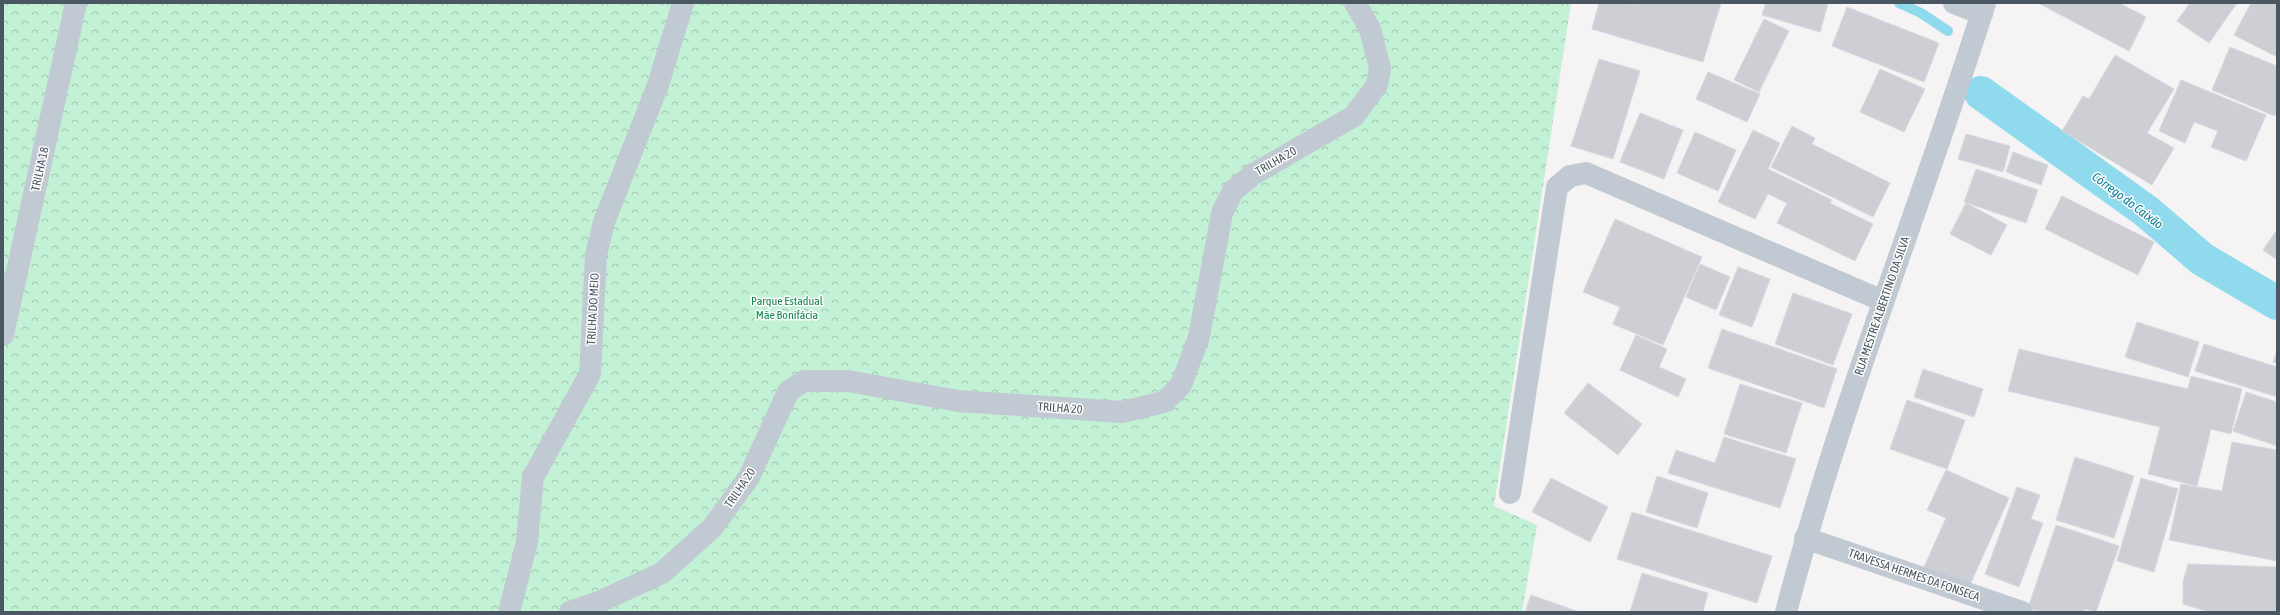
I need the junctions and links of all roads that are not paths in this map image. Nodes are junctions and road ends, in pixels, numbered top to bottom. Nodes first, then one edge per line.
1 (76, 3) edge
2 (682, 3) edge
3 (1355, 3) edge
4 (1954, 3) edge
5 (1983, 8) edge
6 (1883, 301) junction
7 (3, 334) edge
8 (1510, 493) dead end
9 (1805, 538) junction
10 (509, 612) edge
11 (570, 612) edge
12 (1786, 612) edge
13 (2022, 612) edge

1 - 7 street, TRILHA 18
2 - 10 street, TRILHA DO MEIO
3 - 11 street, TRILHA 20
4 - 5 street
5 - 6 street, RUA MESTRE ALBERTINO DA SILVA
6 - 8 street
6 - 9 street, RUA MESTRE ALBERTINO DA SILVA
9 - 12 street, RUA MESTRE ALBERTINO DA SILVA
9 - 13 street, TRAVESSA HERMES DA FONSECA

